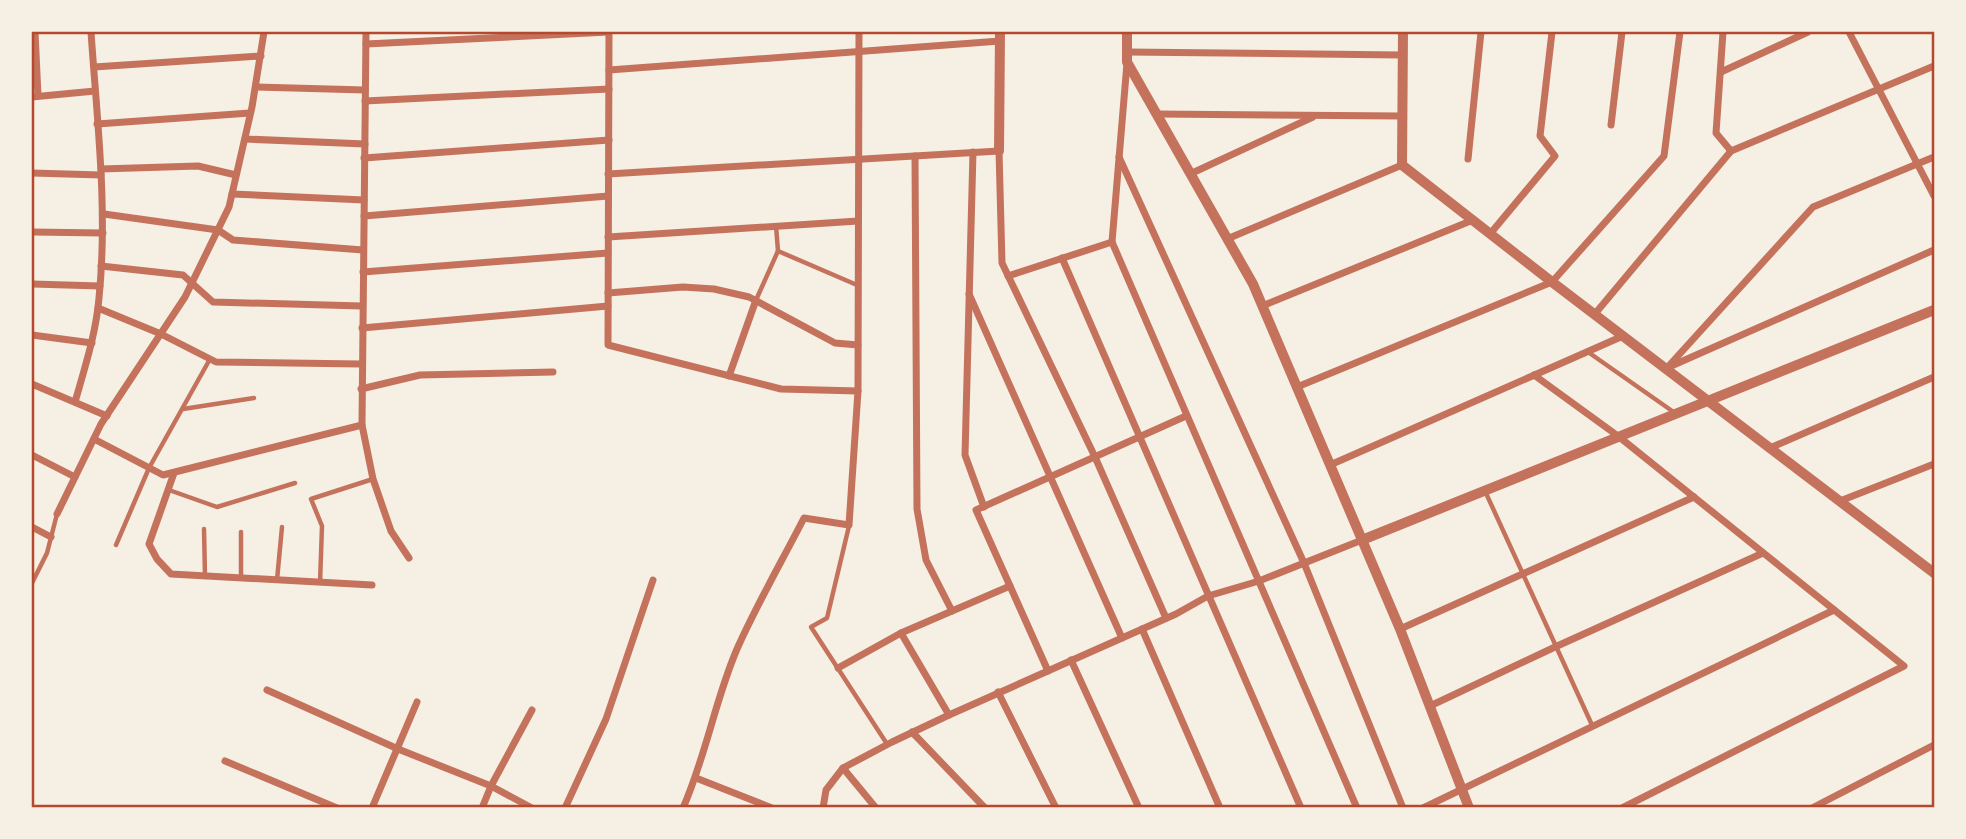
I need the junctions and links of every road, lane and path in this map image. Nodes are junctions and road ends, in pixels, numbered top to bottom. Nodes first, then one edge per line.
1 (35, 32) edge
2 (91, 32) edge
3 (264, 32) edge
4 (366, 32) edge
5 (609, 32) edge
6 (859, 32) edge
7 (1128, 32) edge
8 (1403, 32) edge
9 (1481, 32) edge
10 (1552, 32) edge
11 (1622, 32) edge
12 (1680, 32) edge
13 (1723, 32) edge
14 (1808, 32) edge
15 (1849, 32) edge
16 (1000, 36) edge
17 (366, 44) junction
18 (859, 51) junction
19 (1402, 55) junction
20 (261, 56) junction
21 (1127, 57) junction
22 (1934, 66) edge
23 (94, 67) junction
24 (609, 70) junction
25 (1721, 72) junction
26 (256, 87) junction
27 (1879, 88) junction
28 (609, 89) junction
29 (365, 90) junction
30 (95, 91) junction
31 (34, 97) edge
32 (365, 101) junction
33 (250, 113) junction
34 (1156, 114) junction
35 (1317, 115) junction
36 (1402, 116) junction
37 (97, 124) junction
38 (1611, 125) dead end
39 (244, 139) junction
40 (608, 140) junction
41 (365, 144) junction
42 (999, 151) junction
43 (1731, 151) junction
44 (973, 152) junction
45 (915, 156) junction
46 (1119, 156) junction
47 (1934, 156) edge
48 (365, 158) junction
49 (858, 159) junction
50 (1468, 159) dead end
51 (1917, 163) junction
52 (1402, 165) junction
53 (101, 172) junction
54 (32, 173) edge
55 (608, 174) junction
56 (1190, 174) junction
57 (236, 175) junction
58 (232, 194) junction
59 (608, 196) junction
60 (1934, 196) edge
61 (364, 200) junction
62 (104, 215) junction
63 (364, 216) junction
64 (1473, 220) junction
65 (858, 221) junction
66 (776, 226) junction
67 (218, 230) junction
68 (32, 232) edge
69 (103, 233) junction
70 (1489, 234) junction
71 (608, 237) junction
72 (1227, 239) junction
73 (1112, 242) junction
74 (363, 250) junction
75 (1934, 250) edge
76 (778, 251) junction
77 (608, 253) junction
78 (1062, 258) junction
79 (101, 265) junction
80 (363, 272) junction
81 (1008, 276) junction
82 (1552, 282) junction
83 (192, 283) junction
84 (32, 284) edge
85 (858, 285) junction
86 (100, 286) junction
87 (608, 293) junction
88 (969, 294) junction
89 (756, 300) junction
90 (362, 306) junction
91 (608, 306) junction
92 (1262, 306) junction
93 (98, 308) junction
94 (1934, 310) edge
95 (1594, 315) junction
96 (362, 328) junction
97 (161, 334) junction
98 (32, 335) edge
99 (1623, 336) junction
100 (92, 343) junction
101 (858, 345) junction
102 (1587, 352) junction
103 (210, 359) junction
104 (362, 364) junction
105 (1666, 369) junction
106 (553, 372) dead end
107 (1534, 375) junction
108 (729, 376) junction
109 (1934, 377) edge
110 (32, 384) edge
111 (1297, 387) junction
112 (361, 389) junction
113 (858, 391) junction
114 (254, 398) dead end
115 (1706, 400) junction
116 (75, 402) junction
117 (182, 409) junction
118 (1675, 413) junction
119 (107, 416) junction
120 (1186, 416) junction
121 (362, 425) junction
122 (1618, 436) junction
123 (1138, 437) junction
124 (94, 439) junction
125 (1770, 448) junction
126 (32, 456) edge
127 (1096, 457) junction
128 (1934, 464) edge
129 (1330, 465) junction
130 (149, 468) junction
131 (174, 473) junction
132 (75, 477) junction
133 (1051, 477) junction
134 (373, 479) junction
135 (295, 483) dead end
136 (168, 490) junction
137 (1485, 490) junction
138 (1694, 497) junction
139 (1840, 501) junction
140 (984, 507) junction
141 (57, 514) joint
142 (849, 525) junction
143 (32, 527) edge
144 (282, 527) dead end
145 (204, 529) dead end
146 (241, 532) dead end
147 (51, 537) junction
148 (1362, 540) junction
149 (116, 545) dead end
150 (1763, 553) junction
151 (410, 558) dead end
152 (1304, 563) junction
153 (1934, 573) edge
154 (1522, 574) junction
155 (205, 578) junction
156 (241, 579) junction
157 (653, 580) dead end
158 (1259, 580) junction
159 (277, 581) junction
160 (32, 583) edge
161 (320, 583) junction
162 (372, 585) dead end
163 (1010, 586) junction
164 (1208, 596) junction
165 (1834, 610) junction
166 (951, 611) junction
167 (1166, 618) junction
168 (1142, 629) junction
169 (1400, 629) junction
170 (901, 633) junction
171 (1122, 638) junction
172 (1555, 647) junction
173 (1071, 660) junction
174 (838, 668) junction
175 (1048, 671) junction
176 (267, 690) dead end
177 (998, 692) junction
178 (417, 702) dead end
179 (1430, 706) junction
180 (532, 710) dead end
181 (949, 715) junction
182 (1592, 725) junction
183 (912, 732) junction
184 (887, 744) junction
185 (1934, 745) edge
186 (398, 748) junction
187 (225, 761) dead end
188 (843, 768) junction
189 (696, 778) junction
190 (491, 786) junction
191 (1461, 787) junction
192 (757, 805) edge
193 (337, 807) edge
194 (372, 807) edge
195 (482, 807) edge
196 (533, 807) edge
197 (565, 807) edge
198 (683, 807) edge
199 (772, 807) edge
200 (823, 807) edge
201 (876, 807) edge
202 (985, 807) edge
203 (1056, 807) edge
204 (1139, 807) edge
205 (1220, 807) edge
206 (1301, 807) edge
207 (1357, 807) edge
208 (1403, 807) edge
209 (1423, 807) edge
210 (1469, 807) edge
211 (1622, 807) edge
212 (1812, 807) edge

1 - 31 street
2 - 23 street
3 - 20 street
4 - 17 street
5 - 17 street
5 - 24 street
6 - 18 street
7 - 21 street
8 - 19 street
9 - 50 street
10 - 70 street
11 - 38 street
12 - 82 street
13 - 25 street
14 - 25 street
15 - 27 street
16 - 18 street
16 - 42 street
17 - 29 street
18 - 24 street
18 - 49 street
19 - 21 street
19 - 36 street
20 - 23 street
20 - 26 street
21 - 34 street
21 - 46 street
22 - 27 street
23 - 30 street
24 - 28 street
25 - 43 street
26 - 29 street
26 - 33 street
27 - 43 street
27 - 51 street
28 - 32 street
28 - 40 street
29 - 32 street
30 - 31 street
30 - 37 street
32 - 41 street
33 - 37 street
33 - 39 street
34 - 35 street
34 - 56 street
35 - 36 street
35 - 56 street
36 - 52 street
37 - 53 street
39 - 41 street
39 - 57 street
40 - 48 street
40 - 55 street
41 - 48 street
42 - 44 street
42 - 81 street
43 - 95 street
44 - 45 street
44 - 88 street
45 - 49 street
45 - 166 street
46 - 73 street
46 - 152 street
47 - 51 street
48 - 61 street
49 - 55 street
49 - 65 street
51 - 60 street
51 - 105 street
52 - 64 street
52 - 72 street
53 - 54 street
53 - 57 street
53 - 62 street
55 - 59 street
56 - 72 street
57 - 58 street
58 - 61 street
58 - 67 street
59 - 63 street
59 - 71 street
61 - 63 street
62 - 67 street
62 - 69 street
63 - 74 street
64 - 70 street
64 - 92 street
65 - 66 street
65 - 85 street
66 - 71 street
66 - 76 lane
67 - 74 street
67 - 83 street
68 - 69 street
69 - 79 street
70 - 82 street
71 - 77 street
72 - 92 street
73 - 78 street
73 - 120 street
74 - 80 street
75 - 105 street
76 - 85 lane
76 - 89 lane
77 - 80 street
77 - 87 street
78 - 81 street
78 - 123 street
79 - 83 street
79 - 86 street
80 - 90 street
81 - 127 street
82 - 95 street
82 - 111 street
83 - 90 street
83 - 97 street
84 - 86 street
85 - 101 street
86 - 93 street
87 - 89 street
87 - 91 street
88 - 133 street
88 - 140 street
89 - 101 street
89 - 108 street
90 - 96 street
91 - 96 street
91 - 108 street
92 - 111 street
93 - 97 street
93 - 100 street
94 - 115 street
95 - 99 street
96 - 104 street
97 - 103 street
97 - 119 street
98 - 100 street
99 - 102 street
99 - 105 street
100 - 116 street
101 - 113 street
102 - 107 street
102 - 118 lane
103 - 104 street
103 - 117 lane
104 - 112 street
105 - 115 street
106 - 112 street
107 - 122 street
107 - 129 street
108 - 113 street
109 - 125 street
110 - 116 street
111 - 129 street
112 - 121 street
113 - 142 street
114 - 117 lane
115 - 118 street
115 - 125 street
116 - 119 street
117 - 130 lane
118 - 122 street
119 - 124 street
120 - 123 street
120 - 158 street
121 - 131 street
121 - 134 street
122 - 137 street
122 - 138 street
123 - 127 street
123 - 164 street
124 - 130 street
124 - 132 street
125 - 139 street
126 - 132 street
127 - 133 street
127 - 167 street
128 - 139 street
129 - 148 street
130 - 131 street
130 - 149 lane
131 - 136 street
132 - 141 street
133 - 140 street
133 - 171 street
134 - 151 street
134 - 161 lane
135 - 136 lane
136 - 155 street
137 - 148 street
137 - 154 lane
138 - 150 street
138 - 154 street
139 - 153 street
140 - 163 street
141 - 147 lane
142 - 174 lane
142 - 189 street
143 - 147 street
144 - 159 lane
145 - 155 lane
146 - 156 lane
147 - 160 lane
148 - 152 street
148 - 169 street
150 - 165 street
150 - 172 street
152 - 158 street
152 - 208 street
154 - 169 street
154 - 172 lane
155 - 156 street
156 - 159 street
157 - 197 street
158 - 164 street
158 - 207 street
159 - 161 street
161 - 162 street
163 - 166 street
163 - 175 street
164 - 167 street
164 - 206 street
165 - 182 street
165 - 211 street
166 - 170 street
167 - 168 street
168 - 171 street
168 - 205 street
169 - 179 street
170 - 174 street
170 - 181 street
171 - 173 street
172 - 179 street
172 - 182 lane
173 - 175 street
173 - 204 street
174 - 184 lane
175 - 177 street
176 - 186 street
177 - 181 street
177 - 203 street
178 - 186 street
179 - 191 street
180 - 190 street
181 - 183 street
182 - 191 street
183 - 184 street
183 - 202 street
184 - 188 street
185 - 212 street
186 - 190 street
186 - 194 street
187 - 193 street
188 - 200 street
188 - 201 street
189 - 192 street
189 - 198 street
190 - 195 street
190 - 196 street
191 - 209 street
191 - 210 street
192 - 199 street

